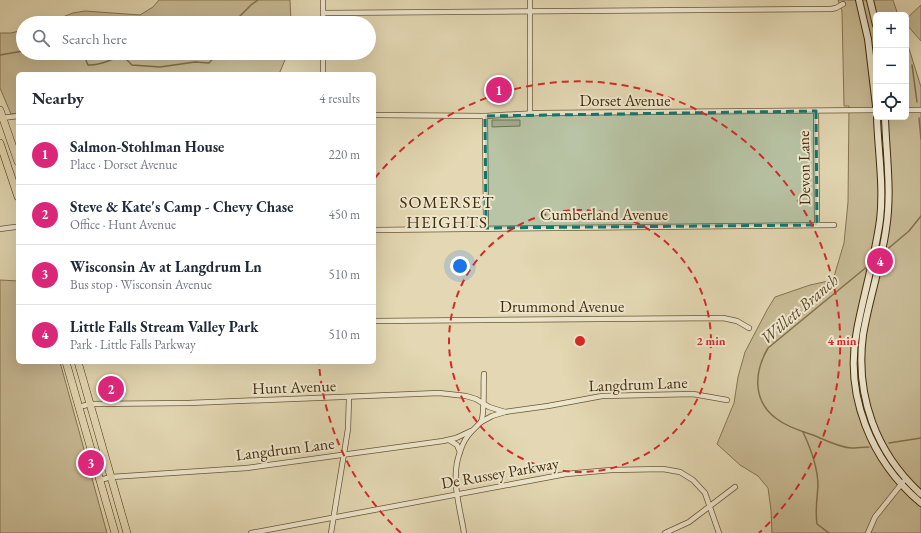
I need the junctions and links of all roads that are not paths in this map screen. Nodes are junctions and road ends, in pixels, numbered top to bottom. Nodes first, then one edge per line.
1 (323, 0) edge
2 (530, 0) edge
3 (859, 0) edge
4 (870, 0) edge
5 (843, 4) dead end
6 (530, 12) junction
7 (873, 12) edge
8 (323, 13) joint
9 (323, 60) edge
10 (323, 72) edge
11 (873, 84) edge
12 (873, 110) edge
13 (909, 110) edge
14 (921, 110) edge
15 (816, 111) junction
16 (530, 114) junction
17 (376, 115) edge
18 (1, 116) edge
19 (16, 116) edge
20 (485, 116) junction
21 (877, 120) edge
22 (885, 120) edge
23 (0, 143) edge
24 (1, 151) edge
25 (16, 157) edge
26 (16, 192) edge
27 (817, 225) junction
28 (834, 225) dead end
29 (15, 227) dead end
30 (486, 228) junction
31 (0, 230) edge
32 (376, 230) edge
33 (376, 321) edge
34 (749, 328) dead end
35 (67, 364) edge
36 (79, 364) edge
37 (484, 374) dead end
38 (349, 398) junction
39 (728, 400) dead end
40 (90, 404) junction
41 (483, 404) junction
42 (79, 406) junction
43 (505, 412) junction
44 (481, 422) junction
45 (471, 432) junction
46 (449, 440) junction
47 (460, 452) junction
48 (345, 454) junction
49 (111, 477) junction
50 (906, 478) junction
51 (100, 480) junction
52 (901, 484) junction
53 (735, 487) dead end
54 (457, 494) junction
55 (921, 494) edge
56 (921, 503) edge
57 (710, 506) junction
58 (333, 518) junction
59 (115, 533) edge
60 (127, 533) edge
61 (251, 533) edge
62 (331, 533) edge
63 (464, 533) edge
64 (665, 533) edge
65 (719, 533) edge
66 (868, 533) edge

1 - 8 street
2 - 6 street
3 - 11 main road
4 - 7 main road
5 - 6 street
6 - 8 street
6 - 16 street
9 - 10 street
12 - 15 street, Dorset Avenue
13 - 14 street
15 - 16 street, Dorset Avenue
15 - 27 street, Devon Lane
16 - 20 street, Dorset Avenue
17 - 20 street, Dorset Avenue
18 - 19 street
18 - 25 main road
20 - 30 street
21 - 52 main road
22 - 50 main road
23 - 24 main road
24 - 26 main road
27 - 28 street, Cumberland Avenue
27 - 30 street, Cumberland Avenue
29 - 31 street
30 - 32 street, Cumberland Avenue
33 - 34 street, Drummond Avenue
35 - 42 main road
36 - 40 main road
37 - 41 street
38 - 40 street, Hunt Avenue
38 - 41 street, Hunt Avenue
38 - 48 street
39 - 43 street, Langdrum Lane
40 - 42 street, Hunt Avenue
40 - 49 main road
41 - 43 street, Hunt Avenue
41 - 44 street
42 - 51 main road
43 - 44 street, Langdrum Lane
44 - 45 street
45 - 46 street, Langdrum Lane
45 - 47 street
46 - 47 street
46 - 48 street, Langdrum Lane
47 - 54 street
48 - 49 street, Langdrum Lane
48 - 58 street
49 - 51 street, Langdrum Lane
49 - 60 main road
50 - 52 street
50 - 55 main road
51 - 59 main road
52 - 56 main road
52 - 66 street
53 - 57 street
54 - 57 street, De Russey Parkway
54 - 58 street, De Russey Parkway
54 - 63 street
57 - 64 street
57 - 65 street, De Russey Parkway
58 - 61 street, De Russey Parkway
58 - 62 street

